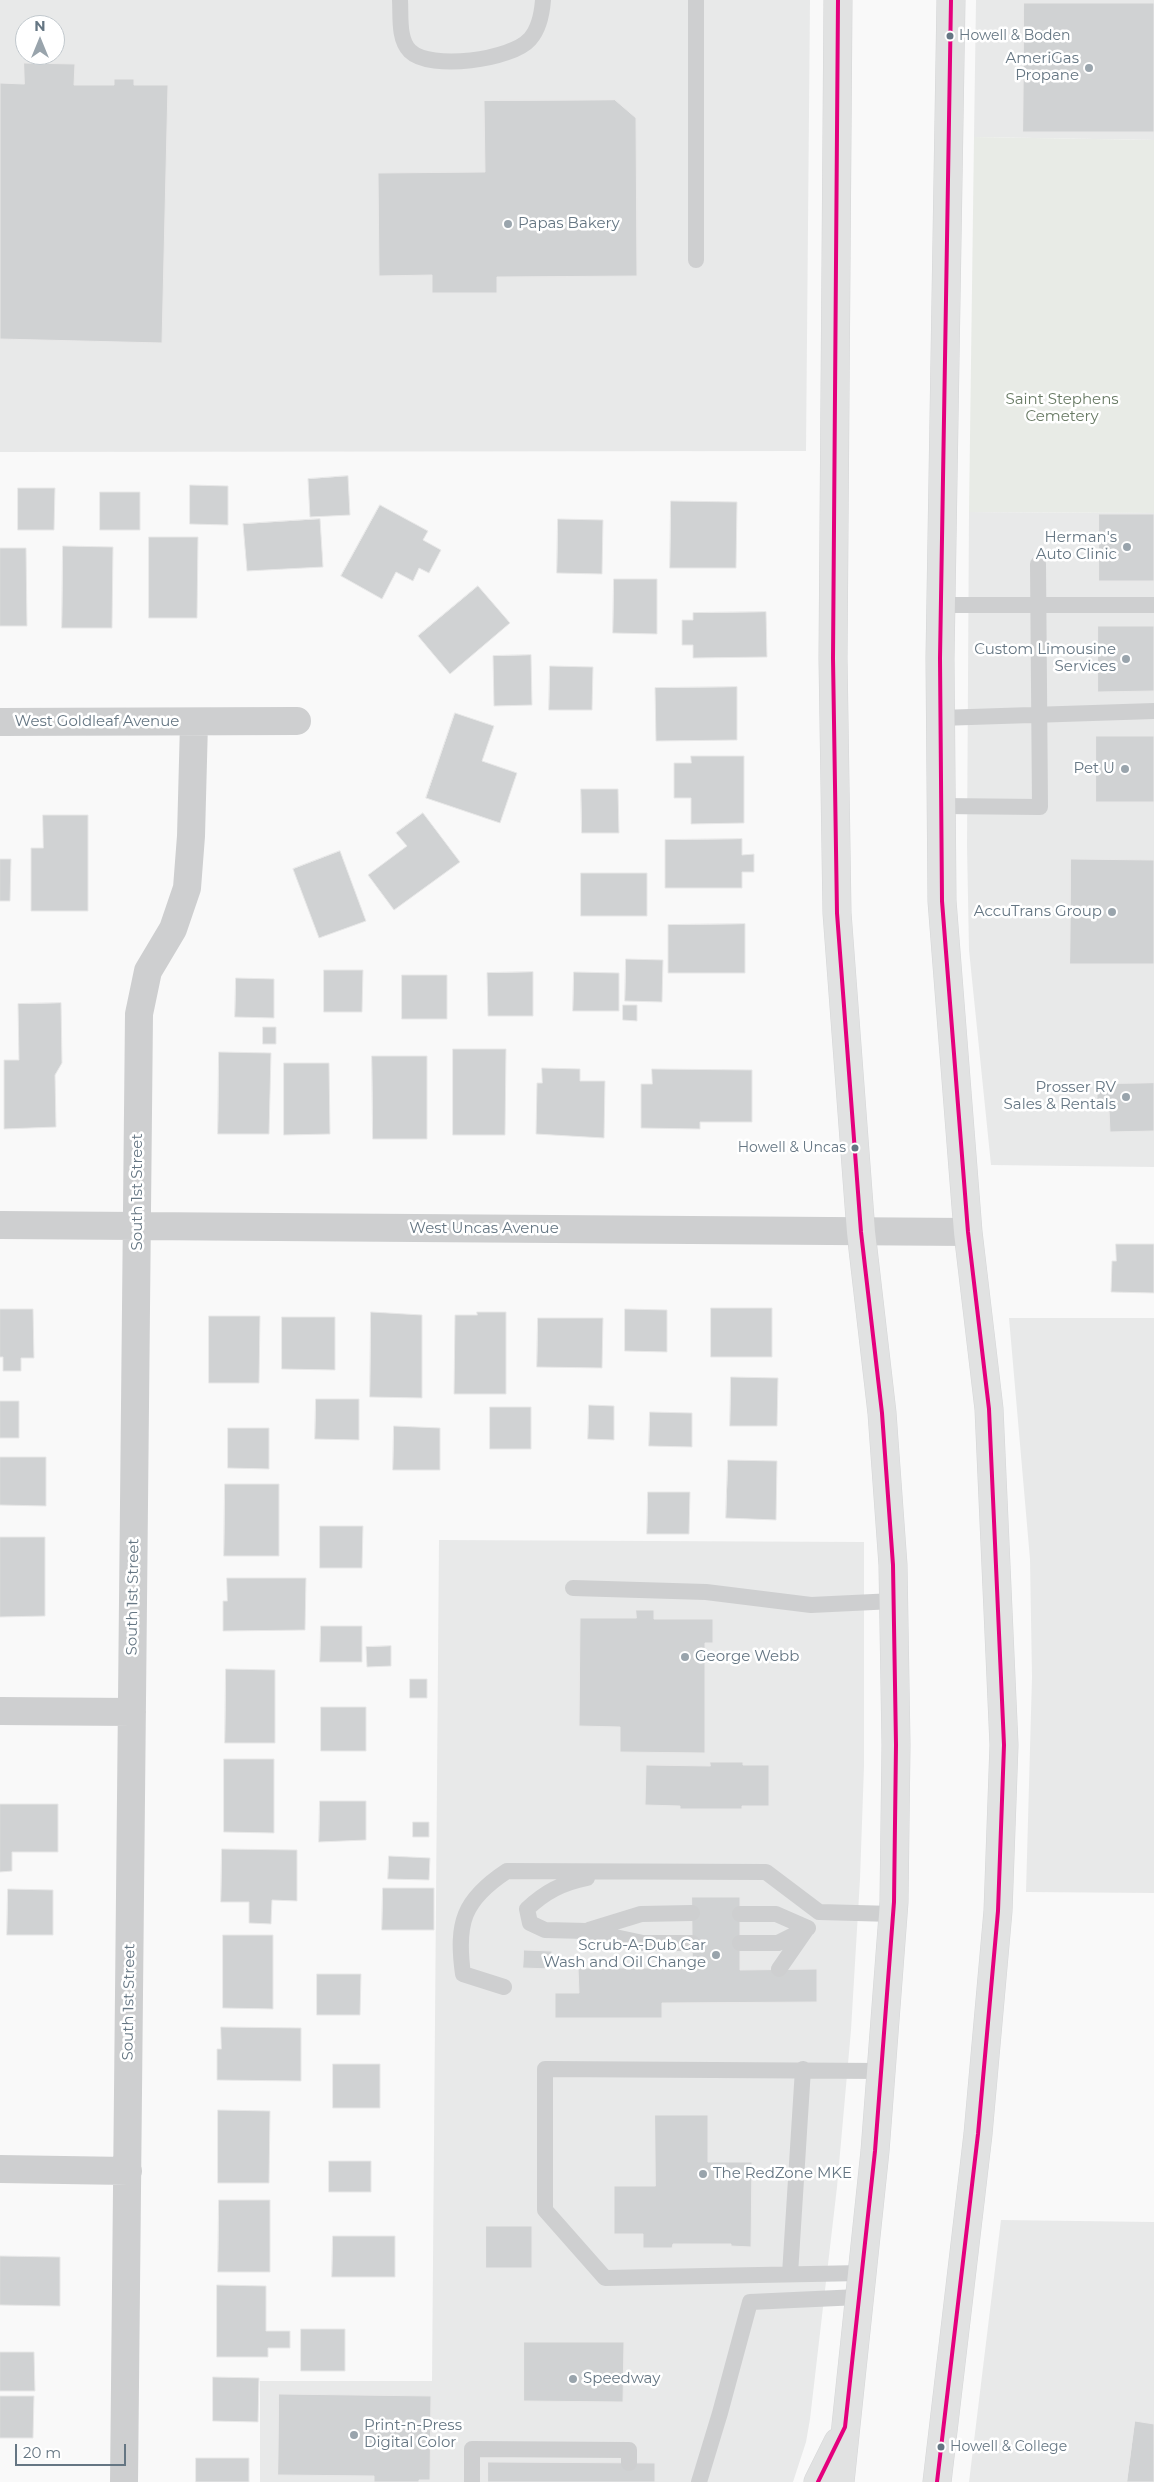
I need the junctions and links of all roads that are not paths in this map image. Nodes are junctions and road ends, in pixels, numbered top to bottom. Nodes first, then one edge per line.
1 (400, 0) edge
2 (543, 0) edge
3 (696, 0) edge
4 (838, 0) edge
5 (951, 0) edge
6 (696, 260) dead end
7 (1038, 564) dead end
8 (1039, 605) junction
9 (1154, 605) edge
10 (941, 606) junction
11 (1154, 711) edge
12 (1040, 715) junction
13 (940, 718) junction
14 (0, 722) edge
15 (297, 722) dead end
16 (194, 723) junction
17 (941, 806) junction
18 (0, 1225) edge
19 (138, 1226) junction
20 (861, 1232) junction
21 (968, 1232) junction
22 (573, 1588) dead end
23 (894, 1602) junction
24 (0, 1711) edge
25 (132, 1712) junction
26 (619, 1871) junction
27 (819, 1912) junction
28 (692, 1913) dead end
29 (740, 1914) dead end
30 (893, 1914) junction
31 (808, 1928) junction
32 (587, 1931) junction
33 (692, 1943) dead end
34 (740, 1943) dead end
35 (779, 1969) dead end
36 (504, 1987) dead end
37 (803, 2069) junction
38 (881, 2071) junction
39 (0, 2169) edge
40 (128, 2171) junction
41 (790, 2274) junction
42 (861, 2285) junction
43 (845, 2427) junction
44 (629, 2463) dead end
45 (124, 2482) edge
46 (472, 2482) edge
47 (699, 2482) edge
48 (818, 2482) edge
49 (840, 2482) edge
50 (937, 2482) edge

1 - 2 lane
3 - 6 lane
4 - 20 main road
5 - 10 main road
7 - 8 lane
8 - 9 lane
8 - 10 lane
8 - 12 lane
10 - 13 main road
11 - 12 lane
12 - 13 lane
12 - 17 lane
13 - 17 main road
14 - 16 street, West Goldleaf Avenue
15 - 16 street, West Goldleaf Avenue
16 - 19 street, South 1st Street
17 - 21 main road
18 - 19 street, West Uncas Avenue
19 - 20 street, West Uncas Avenue
19 - 25 street, South 1st Street
20 - 21 street, West Uncas Avenue
20 - 23 main road
21 - 50 main road
22 - 23 lane
23 - 30 main road
24 - 25 street
25 - 40 street, South 1st Street
26 - 27 lane
26 - 32 lane
26 - 36 lane
27 - 30 lane
27 - 31 lane
28 - 32 lane
29 - 31 lane
30 - 38 main road
31 - 34 lane
31 - 35 lane
32 - 33 lane
37 - 38 lane
37 - 41 lane
37 - 41 lane
38 - 42 main road
39 - 40 street
40 - 45 street, South 1st Street
41 - 42 lane
42 - 43 main road
42 - 47 lane
43 - 48 main road
43 - 49 main road
44 - 46 lane

